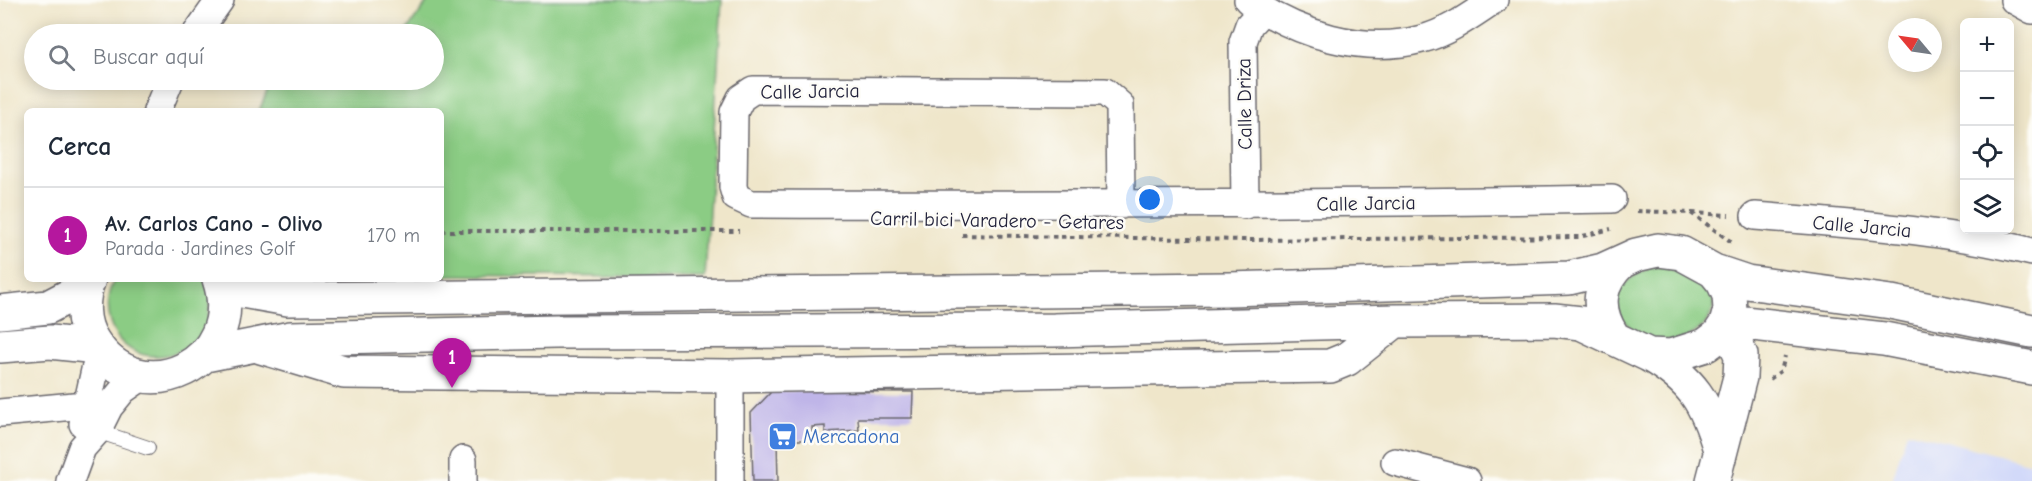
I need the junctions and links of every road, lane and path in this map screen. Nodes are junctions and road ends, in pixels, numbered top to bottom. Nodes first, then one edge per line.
1 (220, 0) edge
2 (1494, 0) edge
3 (2014, 0) edge
4 (1256, 5) edge
5 (2032, 10) edge
6 (203, 24) edge
7 (165, 90) edge
8 (157, 108) edge
9 (1121, 205) junction
10 (1245, 205) junction
11 (1620, 213) junction
12 (1691, 213) junction
13 (1755, 216) joint
14 (444, 231) edge
15 (745, 231) dead end
16 (960, 235) dead end
17 (1740, 247) dead end
18 (2032, 252) edge
19 (1621, 262) junction
20 (1714, 271) junction
21 (220, 282) edge
22 (226, 282) edge
23 (87, 283) edge
24 (0, 312) edge
25 (1395, 321) junction
26 (1727, 322) junction
27 (2032, 331) edge
28 (1612, 335) junction
29 (257, 345) junction
30 (0, 346) edge
31 (98, 350) junction
32 (1788, 351) dead end
33 (205, 355) junction
34 (1649, 355) junction
35 (2032, 368) edge
36 (143, 376) junction
37 (730, 376) junction
38 (1767, 381) dead end
39 (0, 413) edge
40 (94, 423) junction
41 (148, 448) dead end
42 (1395, 462) dead end
43 (1716, 466) edge
44 (70, 481) edge
45 (730, 481) edge
46 (1467, 481) edge

1 - 6 street
2 - 4 street
3 - 5 street
4 - 10 street, Calle Driza
7 - 8 street
9 - 9 street, Calle Jarcia
9 - 10 street, Calle Jarcia
10 - 11 street, Calle Jarcia
11 - 12 path, Carril bici Varadero - Getares
11 - 16 path, Carril bici Varadero - Getares
12 - 13 path
12 - 17 path
13 - 18 street, Calle Jarcia
14 - 15 path
19 - 20 street
19 - 22 street
19 - 28 street
20 - 26 street
20 - 27 street
21 - 33 street
23 - 24 street
23 - 31 street
25 - 28 street
25 - 29 street
25 - 37 street
26 - 34 street
26 - 35 street
26 - 43 street
28 - 34 street
29 - 33 street
29 - 37 street
30 - 31 street
31 - 36 street
31 - 40 street
32 - 38 path
33 - 36 street
34 - 43 street
36 - 40 street
37 - 45 street
39 - 40 street
40 - 41 lane
40 - 44 street
42 - 46 street

